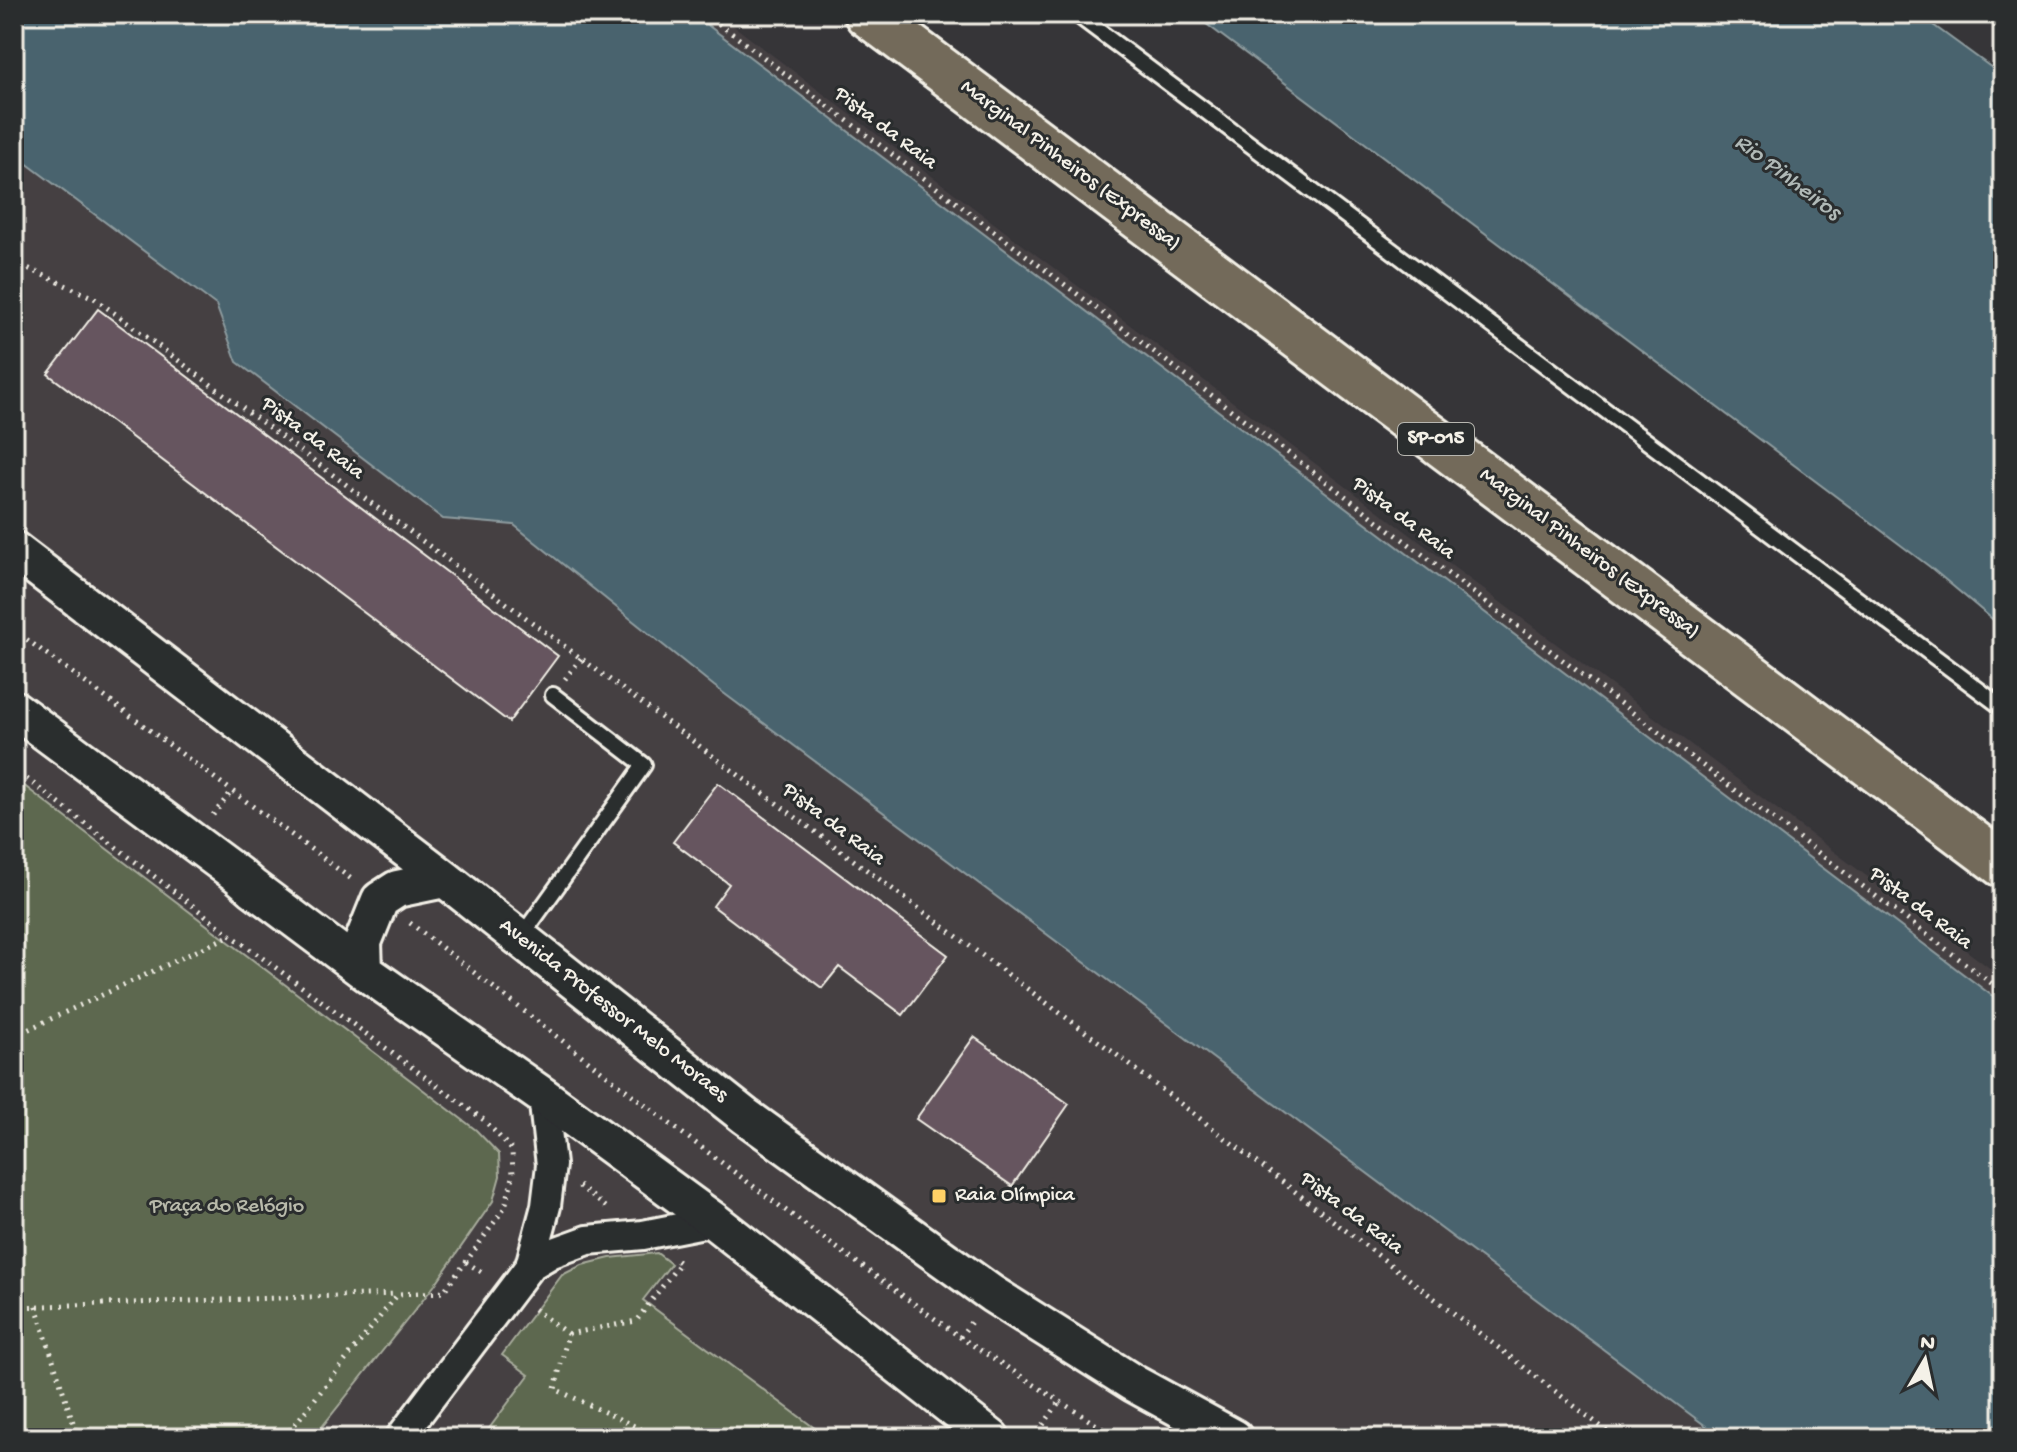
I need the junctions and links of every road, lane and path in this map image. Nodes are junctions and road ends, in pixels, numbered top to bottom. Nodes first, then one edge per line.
1 (706, 14) edge
2 (867, 14) edge
3 (1076, 14) edge
4 (14, 262) edge
5 (14, 550) edge
6 (14, 630) edge
7 (553, 695) dead end
8 (2003, 708) edge
9 (14, 709) edge
10 (14, 769) edge
11 (2003, 865) edge
12 (445, 879) junction
13 (380, 900) junction
14 (231, 935) junction
15 (521, 938) junction
16 (364, 971) junction
17 (2003, 992) edge
18 (14, 1036) edge
19 (543, 1096) junction
20 (551, 1165) junction
21 (611, 1210) dead end
22 (714, 1221) junction
23 (671, 1256) dead end
24 (466, 1262) junction
25 (530, 1266) junction
26 (487, 1277) dead end
27 (398, 1294) junction
28 (36, 1306) junction
29 (14, 1307) edge
30 (533, 1309) dead end
31 (568, 1334) junction
32 (1060, 1401) junction
33 (78, 1438) edge
34 (284, 1438) edge
35 (400, 1438) edge
36 (660, 1438) edge
37 (991, 1438) edge
38 (1034, 1438) edge
39 (1117, 1438) edge
40 (1234, 1438) edge
41 (1616, 1438) edge

1 - 17 path, Pista da Raia
2 - 11 highway, Marginal Pinheiros (Expressa) / SP-015
3 - 8 lane
4 - 41 path, Pista da Raia
5 - 12 street, Avenida Professor Melo Moraes
6 - 13 path
7 - 15 lane
9 - 16 street
10 - 14 path
12 - 13 street
12 - 15 street, Avenida Professor Melo Moraes
13 - 16 street
13 - 32 path
14 - 18 path
14 - 24 path
15 - 40 street, Avenida Professor Melo Moraes
16 - 19 street
19 - 20 street
19 - 22 street
20 - 21 path
20 - 25 street
22 - 25 street
22 - 37 street
23 - 31 path
24 - 26 path
24 - 27 path
25 - 35 street
27 - 28 path
27 - 34 path
28 - 29 path
28 - 33 path
30 - 31 path
31 - 36 path
32 - 38 path
32 - 39 path

